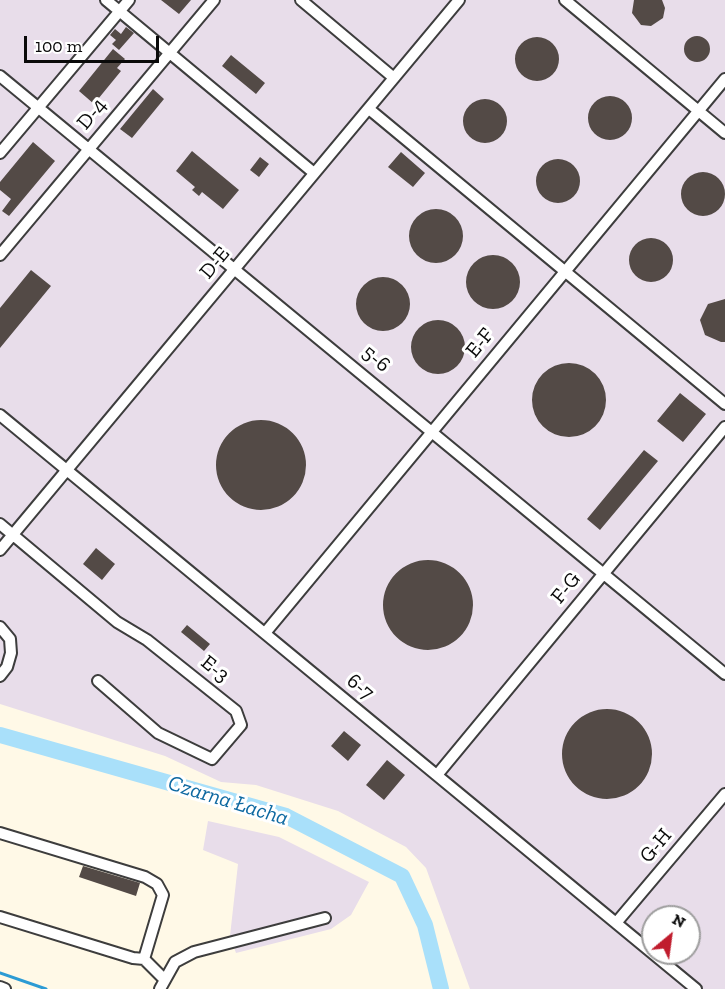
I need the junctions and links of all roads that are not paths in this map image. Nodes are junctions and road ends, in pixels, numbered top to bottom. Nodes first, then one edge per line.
1 (106, 0) edge
2 (129, 0) edge
3 (214, 0) edge
4 (301, 0) edge
5 (459, 0) edge
6 (565, 0) edge
7 (119, 11) junction
8 (170, 53) junction
9 (0, 76) edge
10 (394, 78) junction
11 (725, 79) edge
12 (38, 107) junction
13 (369, 109) junction
14 (699, 111) junction
15 (725, 133) edge
16 (88, 148) junction
17 (0, 153) edge
18 (314, 174) junction
19 (0, 255) edge
20 (235, 268) junction
21 (565, 271) junction
22 (725, 404) edge
23 (0, 415) edge
24 (725, 427) edge
25 (433, 432) junction
26 (67, 470) junction
27 (0, 524) edge
28 (12, 535) junction
29 (0, 550) edge
30 (603, 573) junction
31 (0, 627) edge
32 (265, 633) junction
33 (725, 674) edge
34 (0, 676) edge
35 (98, 681) dead end
36 (437, 775) junction
37 (725, 794) edge
38 (0, 833) edge
39 (0, 917) edge
40 (325, 918) dead end
41 (616, 923) junction
42 (144, 959) junction
43 (162, 984) edge
44 (0, 987) edge
45 (5, 989) edge
46 (696, 989) edge

1 - 7 street
2 - 7 street
3 - 8 street, D-4
4 - 10 street
5 - 10 street, D-E
6 - 14 street
7 - 8 street
7 - 12 street
8 - 16 street, D-4
8 - 18 street
9 - 12 street, 5-6
10 - 13 street, D-E
11 - 14 street, E-F
12 - 16 street, 5-6
12 - 17 street
13 - 18 street, D-E
13 - 21 street
14 - 15 street
14 - 21 street, E-F
16 - 19 street, D-4
16 - 20 street, 5-6
18 - 20 street, D-E
20 - 25 street, 5-6
20 - 26 street, D-E
21 - 22 street
21 - 25 street, E-F
23 - 26 street, 6-7
24 - 30 street, F-G
25 - 30 street, 5-6
25 - 32 street, E-F
26 - 28 street, D-E
26 - 32 street, 6-7
27 - 28 street
28 - 29 street, D-E
28 - 35 street, E-3
30 - 33 street, 5-6
30 - 36 street, F-G
31 - 34 street
32 - 36 street, 6-7
36 - 41 street, 6-7
37 - 41 street, G-H
38 - 42 street
39 - 42 street
40 - 43 street
41 - 46 street, 6-7
42 - 43 street
44 - 45 street

